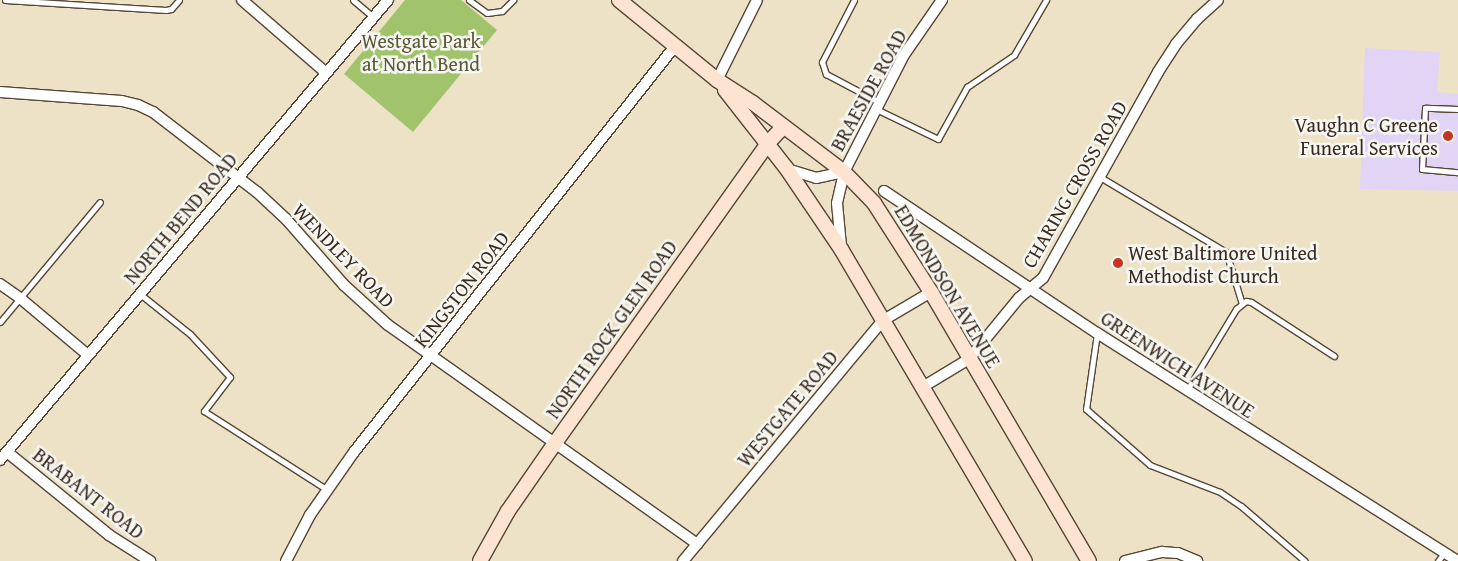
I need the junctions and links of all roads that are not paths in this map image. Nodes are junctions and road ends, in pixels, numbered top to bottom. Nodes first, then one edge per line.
1 (6, 0) edge
2 (179, 0) edge
3 (242, 0) edge
4 (353, 0) edge
5 (388, 0) edge
6 (469, 0) edge
7 (513, 0) edge
8 (619, 0) edge
9 (758, 0) edge
10 (854, 0) edge
11 (942, 0) edge
12 (1046, 0) edge
13 (1218, 0) edge
14 (374, 17) junction
15 (674, 46) junction
16 (325, 72) junction
17 (717, 80) junction
18 (0, 92) edge
19 (877, 105) junction
20 (1458, 109) edge
21 (783, 127) junction
22 (768, 143) junction
23 (787, 169) junction
24 (844, 172) junction
25 (1458, 172) edge
26 (237, 177) junction
27 (1100, 177) junction
28 (884, 191) dead end
29 (100, 202) dead end
30 (842, 250) junction
31 (0, 284) edge
32 (1030, 289) junction
33 (931, 292) junction
34 (140, 293) junction
35 (20, 298) junction
36 (1242, 304) junction
37 (882, 321) junction
38 (0, 322) edge
39 (1097, 333) junction
40 (88, 355) junction
41 (430, 356) junction
42 (1334, 356) dead end
43 (969, 359) junction
44 (922, 388) junction
45 (1186, 390) junction
46 (554, 443) junction
47 (7, 452) junction
48 (0, 460) edge
49 (326, 489) junction
50 (697, 544) junction
51 (1441, 557) edge
52 (150, 561) edge
53 (286, 561) edge
54 (480, 561) edge
55 (683, 561) edge
56 (1025, 561) edge
57 (1089, 561) edge
58 (1125, 561) edge
59 (1197, 561) edge
60 (1305, 561) edge
61 (1457, 561) edge

1 - 2 lane
3 - 16 street
4 - 14 lane
5 - 14 street, NORTH BEND ROAD
6 - 7 lane
8 - 15 main road, EDMONDSON AVENUE
9 - 17 street
10 - 19 lane
11 - 19 street, BRAESIDE ROAD
12 - 19 lane
13 - 27 street, CHARING CROSS ROAD
14 - 16 street, NORTH BEND ROAD
15 - 17 main road, EDMONDSON AVENUE
15 - 41 street, KINGSTON ROAD
16 - 26 street, NORTH BEND ROAD
17 - 21 main road, EDMONDSON AVENUE
17 - 22 main road, EDMONDSON AVENUE
18 - 26 street, WENDLEY ROAD
19 - 24 street, BRAESIDE ROAD
20 - 25 lane
21 - 22 main road, NORTH ROCK GLEN ROAD
21 - 24 main road, EDMONDSON AVENUE
22 - 23 main road, EDMONDSON AVENUE
22 - 46 main road, NORTH ROCK GLEN ROAD
23 - 24 street, BRAESIDE ROAD
23 - 30 main road, EDMONDSON AVENUE
24 - 30 street, BRAESIDE ROAD
24 - 33 main road, EDMONDSON AVENUE
26 - 34 street, NORTH BEND ROAD
26 - 41 street, WENDLEY ROAD
27 - 32 street, CHARING CROSS ROAD
27 - 36 lane
28 - 32 street, GREENWICH AVENUE
29 - 35 lane
30 - 37 main road, EDMONDSON AVENUE
31 - 35 street
32 - 39 street, GREENWICH AVENUE
32 - 43 street, CHARING CROSS ROAD
33 - 37 street, WESTGATE ROAD
33 - 43 main road, EDMONDSON AVENUE
34 - 40 street, NORTH BEND ROAD
34 - 49 lane
35 - 38 lane
35 - 40 street
36 - 42 lane
36 - 45 lane
37 - 44 main road, EDMONDSON AVENUE
37 - 50 street, WESTGATE ROAD
39 - 45 street, GREENWICH AVENUE
39 - 60 lane
40 - 47 street, NORTH BEND ROAD
41 - 46 street, WENDLEY ROAD
41 - 49 street, KINGSTON ROAD
43 - 44 street, CHARING CROSS ROAD
43 - 57 main road, EDMONDSON AVENUE
44 - 56 main road, EDMONDSON AVENUE
45 - 51 street, GREENWICH AVENUE
46 - 50 street, WENDLEY ROAD
46 - 54 main road, NORTH ROCK GLEN ROAD
47 - 48 street, NORTH BEND ROAD
47 - 52 street, BRABANT ROAD
49 - 53 street, KINGSTON ROAD
50 - 55 street, WESTGATE ROAD
51 - 61 street, GREENWICH AVENUE
58 - 59 street

